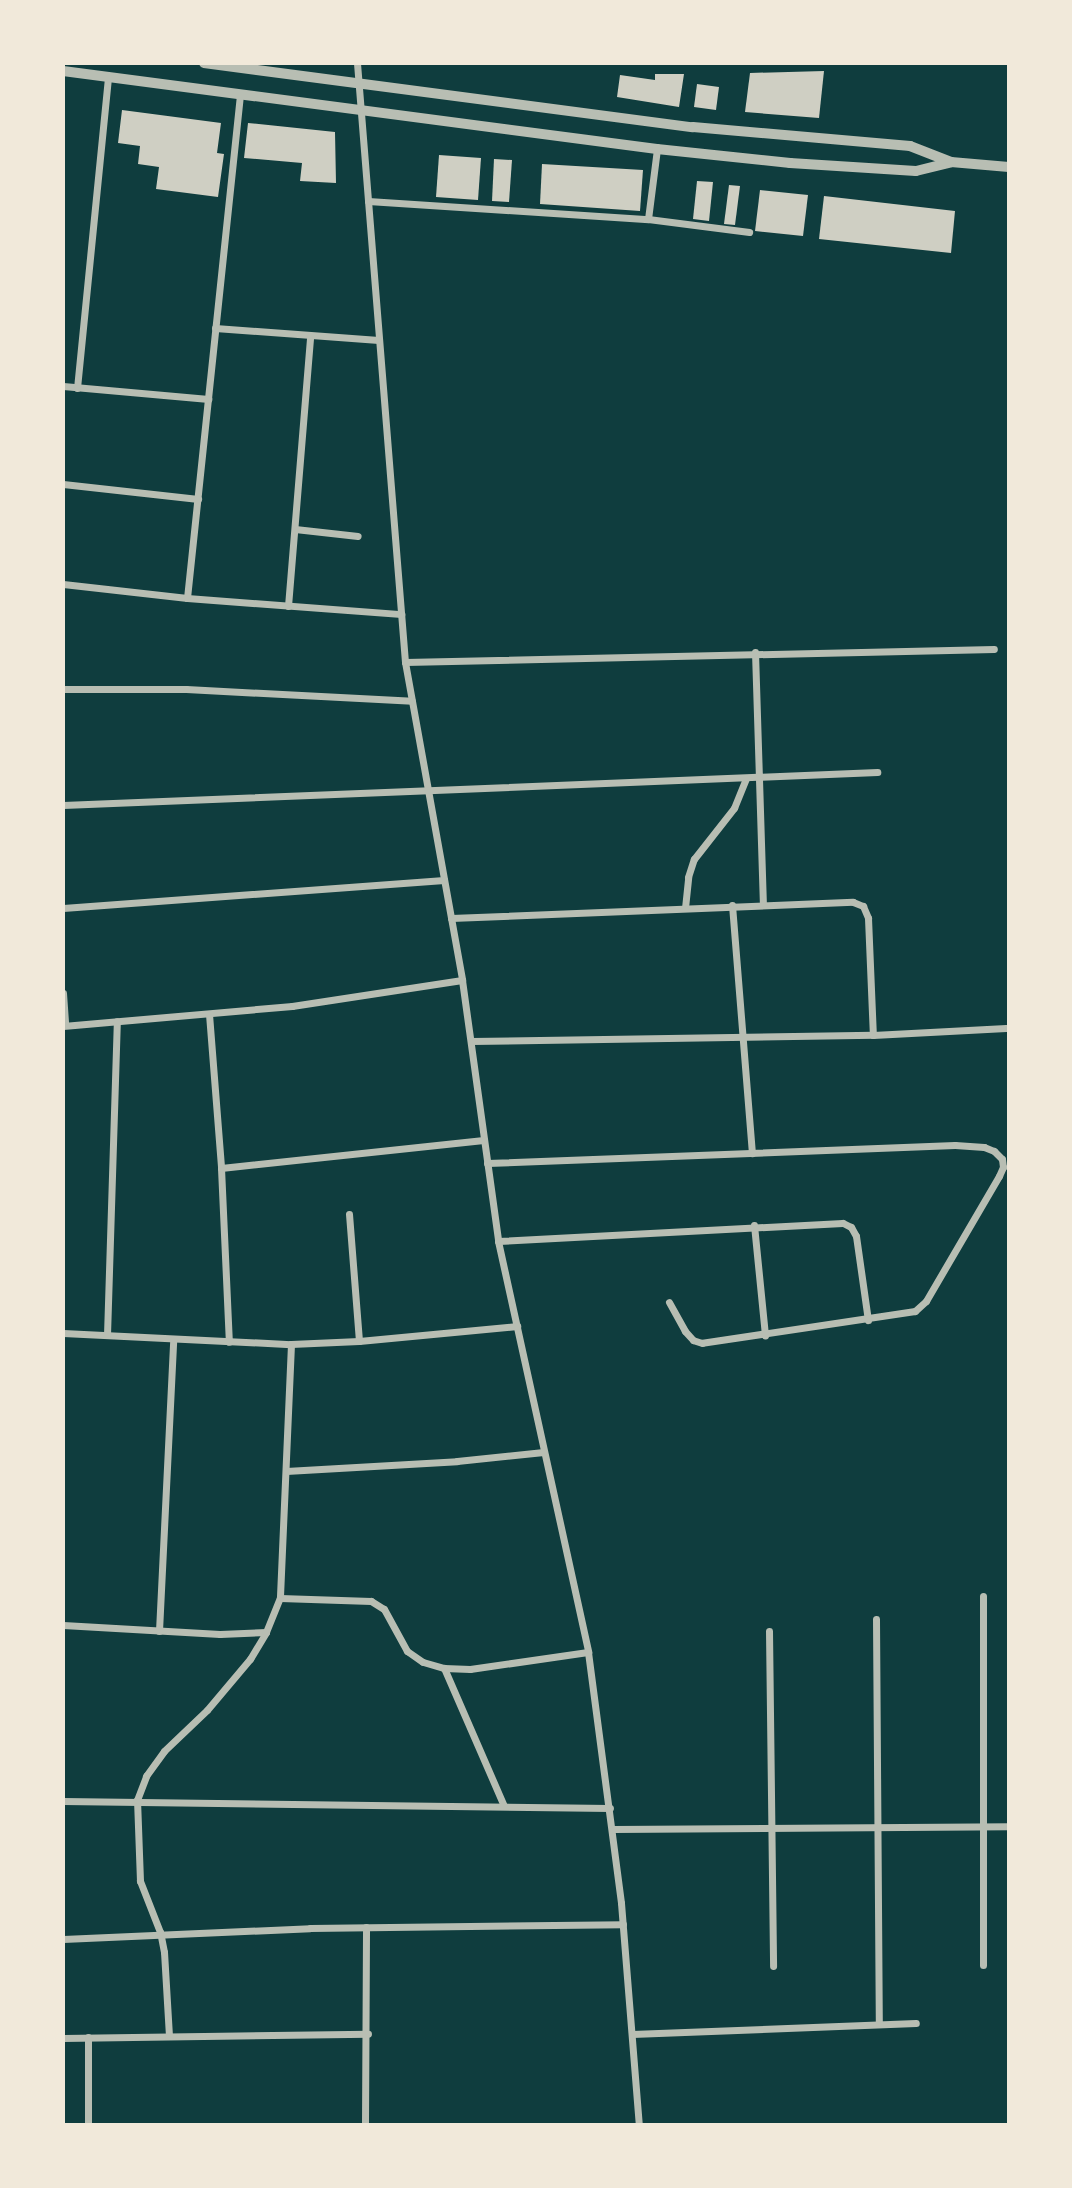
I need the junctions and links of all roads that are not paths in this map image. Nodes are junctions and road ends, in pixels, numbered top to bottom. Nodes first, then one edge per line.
1 (204, 63) edge
2 (357, 63) edge
3 (63, 71) edge
4 (108, 77) junction
5 (358, 85) junction
6 (240, 94) junction
7 (360, 111) junction
8 (657, 149) junction
9 (951, 162) junction
10 (1005, 166) edge
11 (368, 201) junction
12 (648, 219) junction
13 (749, 232) dead end
14 (215, 328) junction
15 (310, 336) junction
16 (379, 340) junction
17 (63, 386) edge
18 (77, 388) junction
19 (208, 399) junction
20 (63, 484) edge
21 (198, 499) junction
22 (295, 529) junction
23 (358, 536) dead end
24 (63, 584) edge
25 (187, 598) junction
26 (288, 606) junction
27 (401, 614) junction
28 (994, 649) dead end
29 (755, 652) junction
30 (405, 662) junction
31 (63, 689) edge
32 (412, 702) junction
33 (877, 772) dead end
34 (746, 778) junction
35 (760, 778) junction
36 (428, 793) junction
37 (63, 805) edge
38 (444, 880) junction
39 (763, 904) junction
40 (732, 905) junction
41 (63, 908) edge
42 (685, 908) junction
43 (451, 918) junction
44 (462, 980) junction
45 (63, 993) edge
46 (209, 1014) junction
47 (117, 1021) junction
48 (64, 1026) edge
49 (1006, 1028) dead end
50 (873, 1035) junction
51 (742, 1036) junction
52 (471, 1041) junction
53 (484, 1140) junction
54 (752, 1153) junction
55 (487, 1163) junction
56 (221, 1168) junction
57 (349, 1214) dead end
58 (754, 1225) junction
59 (498, 1241) junction
60 (669, 1302) dead end
61 (868, 1320) junction
62 (517, 1326) junction
63 (63, 1333) edge
64 (107, 1335) junction
65 (765, 1335) junction
66 (173, 1340) junction
67 (359, 1341) junction
68 (229, 1342) junction
69 (291, 1344) junction
70 (544, 1451) junction
71 (286, 1471) junction
72 (983, 1596) dead end
73 (280, 1598) junction
74 (876, 1619) dead end
75 (63, 1625) edge
76 (159, 1631) junction
77 (769, 1631) dead end
78 (266, 1632) junction
79 (589, 1652) junction
80 (444, 1668) junction
81 (137, 1800) junction
82 (63, 1801) edge
83 (504, 1806) junction
84 (610, 1808) junction
85 (983, 1826) junction
86 (1009, 1826) edge
87 (879, 1827) junction
88 (771, 1828) junction
89 (613, 1829) junction
90 (623, 1924) junction
91 (366, 1927) junction
92 (160, 1932) junction
93 (63, 1938) edge
94 (983, 1965) dead end
95 (774, 1966) dead end
96 (916, 2022) dead end
97 (879, 2024) junction
98 (368, 2034) junction
99 (632, 2034) junction
100 (169, 2036) junction
101 (88, 2037) junction
102 (63, 2038) edge
103 (88, 2125) edge
104 (365, 2125) edge
105 (639, 2125) edge

1 - 5 street
2 - 5 street
3 - 4 street
4 - 6 street
4 - 18 street
5 - 7 street
5 - 9 street
6 - 7 street
6 - 14 street
7 - 8 street
7 - 11 street
8 - 9 street
8 - 12 street
9 - 10 street
11 - 12 street
11 - 16 street
12 - 13 street
14 - 15 street
14 - 19 street
15 - 16 street
15 - 22 street
16 - 27 street
17 - 18 street
18 - 19 street
19 - 21 street
20 - 21 street
21 - 25 street
22 - 23 street
22 - 26 street
24 - 25 street
25 - 26 street
26 - 27 street
27 - 30 street
28 - 29 street
29 - 30 street
29 - 35 street
30 - 32 street
31 - 32 street
32 - 36 street
33 - 35 street
34 - 35 street
34 - 36 street
34 - 42 street
35 - 39 street
36 - 37 street
36 - 38 street
38 - 41 street
38 - 43 street
39 - 40 street
39 - 50 street
40 - 42 street
40 - 51 street
42 - 43 street
43 - 44 street
44 - 46 street
44 - 52 street
45 - 48 street
46 - 47 street
46 - 56 street
47 - 48 street
47 - 64 street
49 - 50 street
50 - 51 street
51 - 52 street
51 - 54 street
52 - 53 street
53 - 55 street
53 - 56 street
54 - 55 street
54 - 61 street
55 - 59 street
56 - 68 street
57 - 67 street
58 - 59 street
58 - 61 street
58 - 65 street
59 - 62 street
60 - 65 street
61 - 65 street
62 - 67 street
62 - 70 street
63 - 64 street
64 - 66 street
66 - 68 street
66 - 76 street
67 - 69 street
68 - 69 street
69 - 71 street
70 - 71 street
70 - 79 street
71 - 73 street
72 - 85 street
73 - 78 street
73 - 80 street
74 - 87 street
75 - 76 street
76 - 78 street
77 - 88 street
78 - 81 street
79 - 80 street
79 - 84 street
80 - 83 street
81 - 82 street
81 - 83 street
81 - 92 street
83 - 84 street
84 - 89 street
85 - 86 street
85 - 87 street
85 - 94 street
87 - 88 street
87 - 97 street
88 - 89 street
88 - 95 street
89 - 90 street
90 - 91 street
90 - 99 street
91 - 92 street
91 - 98 street
92 - 93 street
92 - 100 street
96 - 97 street
97 - 99 street
98 - 100 street
98 - 104 street
99 - 105 street
100 - 101 street
101 - 102 street
101 - 103 street

